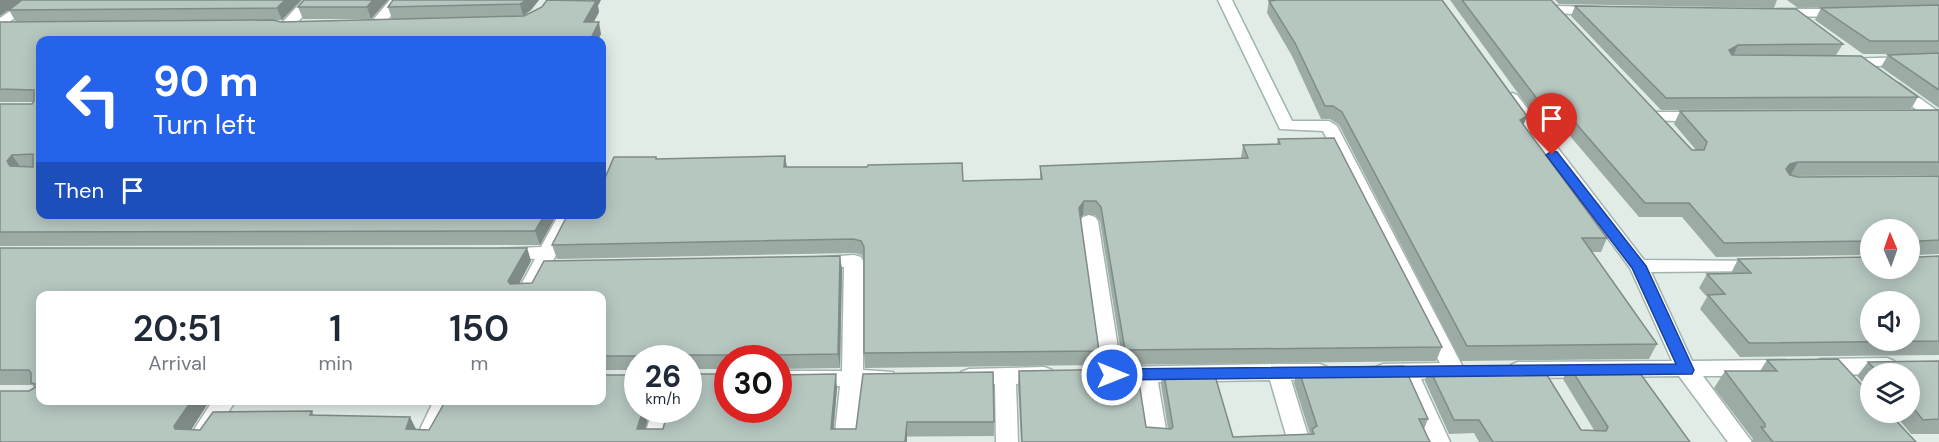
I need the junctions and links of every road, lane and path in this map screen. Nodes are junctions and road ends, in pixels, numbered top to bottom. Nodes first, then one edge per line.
1 (35, 0) edge
2 (310, 0) edge
3 (397, 0) edge
4 (1225, 0) edge
5 (1775, 0) edge
6 (1550, 5) edge
7 (1615, 11) edge
8 (1850, 12) edge
9 (1758, 13) edge
10 (1794, 14) junction
11 (0, 24) edge
12 (376, 25) junction
13 (399, 25) edge
14 (341, 26) edge
15 (1570, 26) edge
16 (1811, 26) edge
17 (307, 27) edge
18 (0, 28) edge
19 (24, 28) edge
20 (1844, 51) edge
21 (1939, 60) edge
22 (1826, 63) edge
23 (1861, 63) junction
24 (1499, 81) edge
25 (1912, 116) edge
26 (1714, 117) edge
27 (1938, 117) edge
28 (1670, 133) edge
29 (566, 219) edge
30 (1089, 221) dead end
31 (489, 253) edge
32 (545, 260) junction
33 (796, 262) edge
34 (1778, 264) edge
35 (564, 266) edge
36 (1639, 266) junction
37 (528, 291) edge
38 (1833, 367) junction
39 (1860, 367) edge
40 (1498, 370) edge
41 (1686, 370) junction
42 (1407, 371) junction
43 (1454, 371) junction
44 (1476, 371) edge
45 (1278, 372) junction
46 (1336, 372) edge
47 (1360, 372) edge
48 (1146, 374) junction
49 (1064, 375) edge
50 (1088, 375) edge
51 (1112, 375) junction
52 (1005, 376) junction
53 (946, 377) edge
54 (911, 378) edge
55 (792, 379) edge
56 (852, 379) junction
57 (1856, 391) edge
58 (222, 405) edge
59 (444, 405) edge
60 (659, 423) edge
61 (197, 442) edge
62 (425, 442) edge
63 (654, 442) edge
64 (845, 442) edge
65 (1008, 442) edge
66 (1157, 442) edge
67 (1299, 442) edge
68 (1439, 442) edge
69 (1741, 442) edge

1 - 11 street
2 - 17 street
3 - 12 street
4 - 43 street
5 - 10 street
6 - 7 street
6 - 15 street
8 - 10 street
9 - 10 street
10 - 16 street
12 - 13 street
12 - 14 street
18 - 19 street
20 - 23 street
21 - 23 street
22 - 23 street
23 - 27 street
24 - 36 street
25 - 27 street
26 - 28 street
29 - 32 street
30 - 51 street
31 - 32 street
32 - 35 street
32 - 37 street
33 - 56 street
34 - 36 street
36 - 41 street
38 - 39 street
38 - 41 street
38 - 57 street
40 - 41 street
41 - 69 street
42 - 43 street
42 - 47 street
42 - 68 street
43 - 44 street
45 - 46 street
45 - 48 street
45 - 67 street
48 - 51 street
48 - 66 street
49 - 52 street
50 - 51 street
52 - 53 street
52 - 65 street
54 - 56 street
55 - 56 street
56 - 64 street
58 - 61 street
59 - 62 street
60 - 63 street

